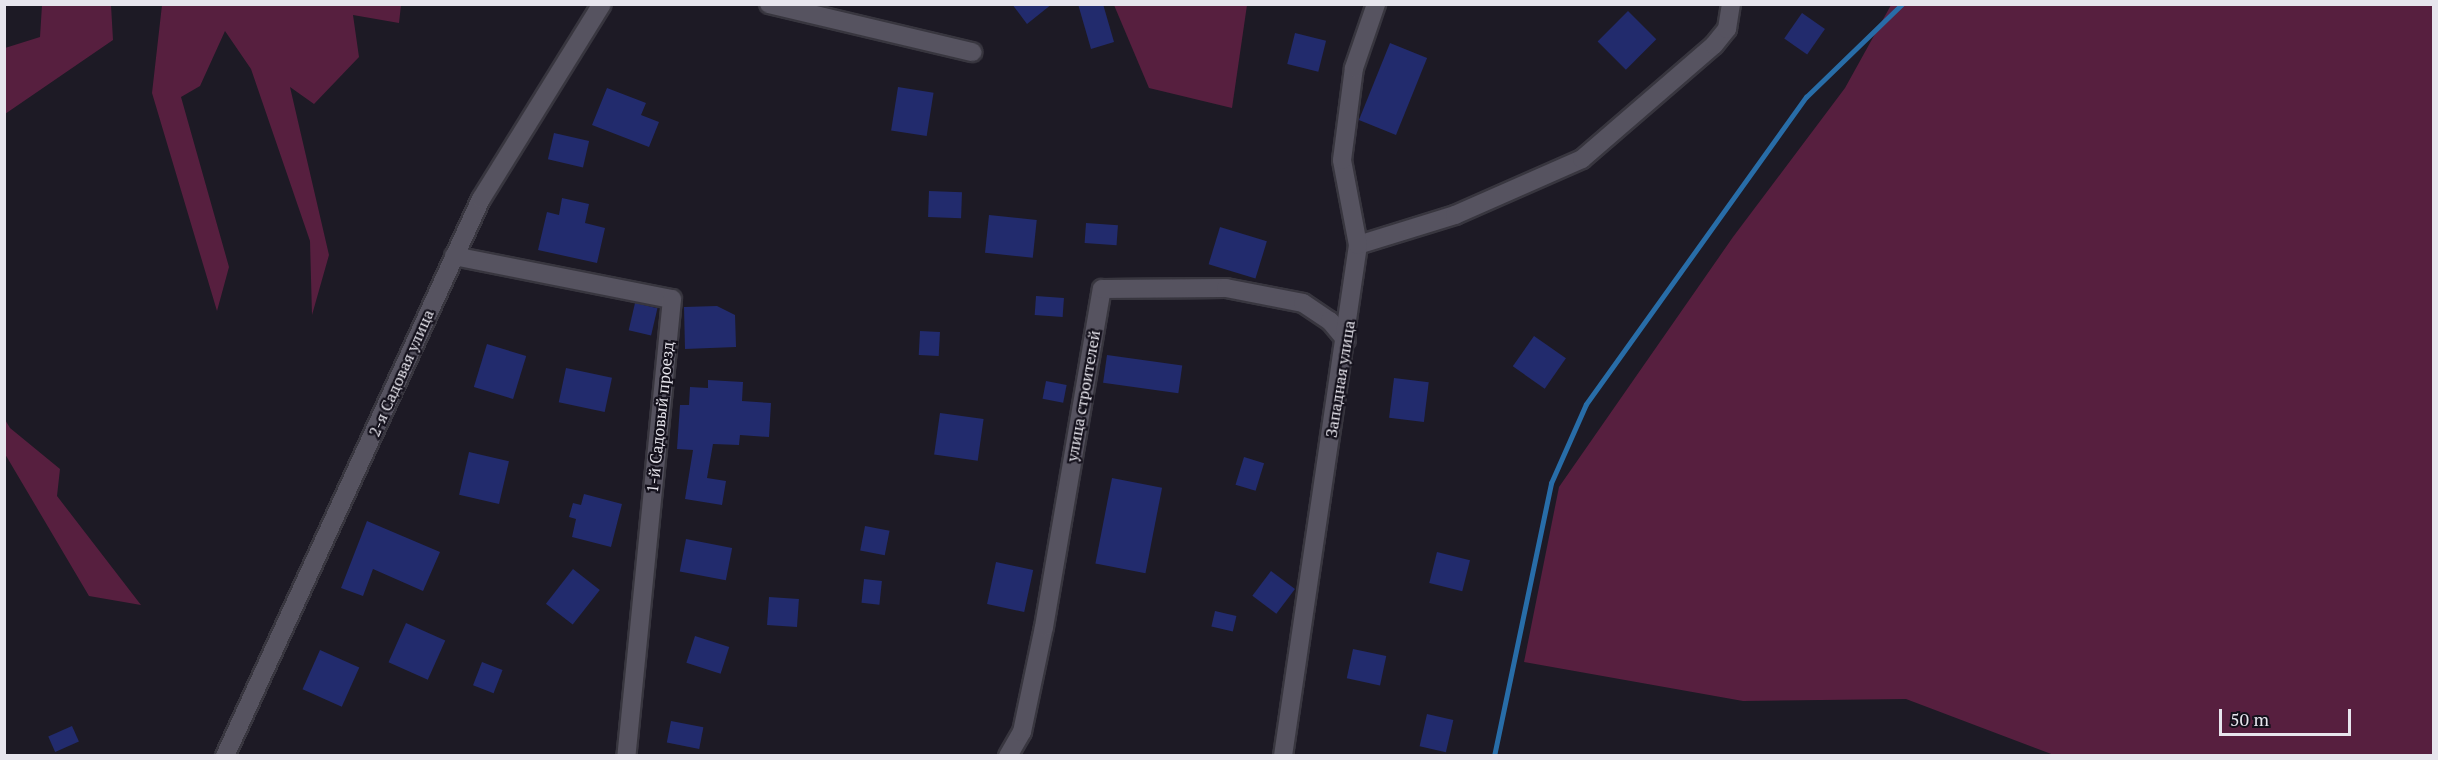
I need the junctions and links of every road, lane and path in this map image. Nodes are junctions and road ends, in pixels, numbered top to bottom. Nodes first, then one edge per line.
1 (602, 4) edge
2 (770, 4) edge
3 (1376, 4) edge
4 (1731, 4) edge
5 (972, 52) dead end
6 (1358, 245) junction
7 (454, 256) junction
8 (1346, 340) junction
9 (225, 756) edge
10 (626, 756) edge
11 (1008, 756) edge
12 (1282, 756) edge

1 - 7 street, 2-я Садовая улица
2 - 5 street
3 - 6 street, Западная улица
4 - 6 street
6 - 8 street, Западная улица
7 - 9 street, 2-я Садовая улица
7 - 10 street, 1-й Садовый проезд
8 - 11 street, улица строителей
8 - 12 street, Западная улица

